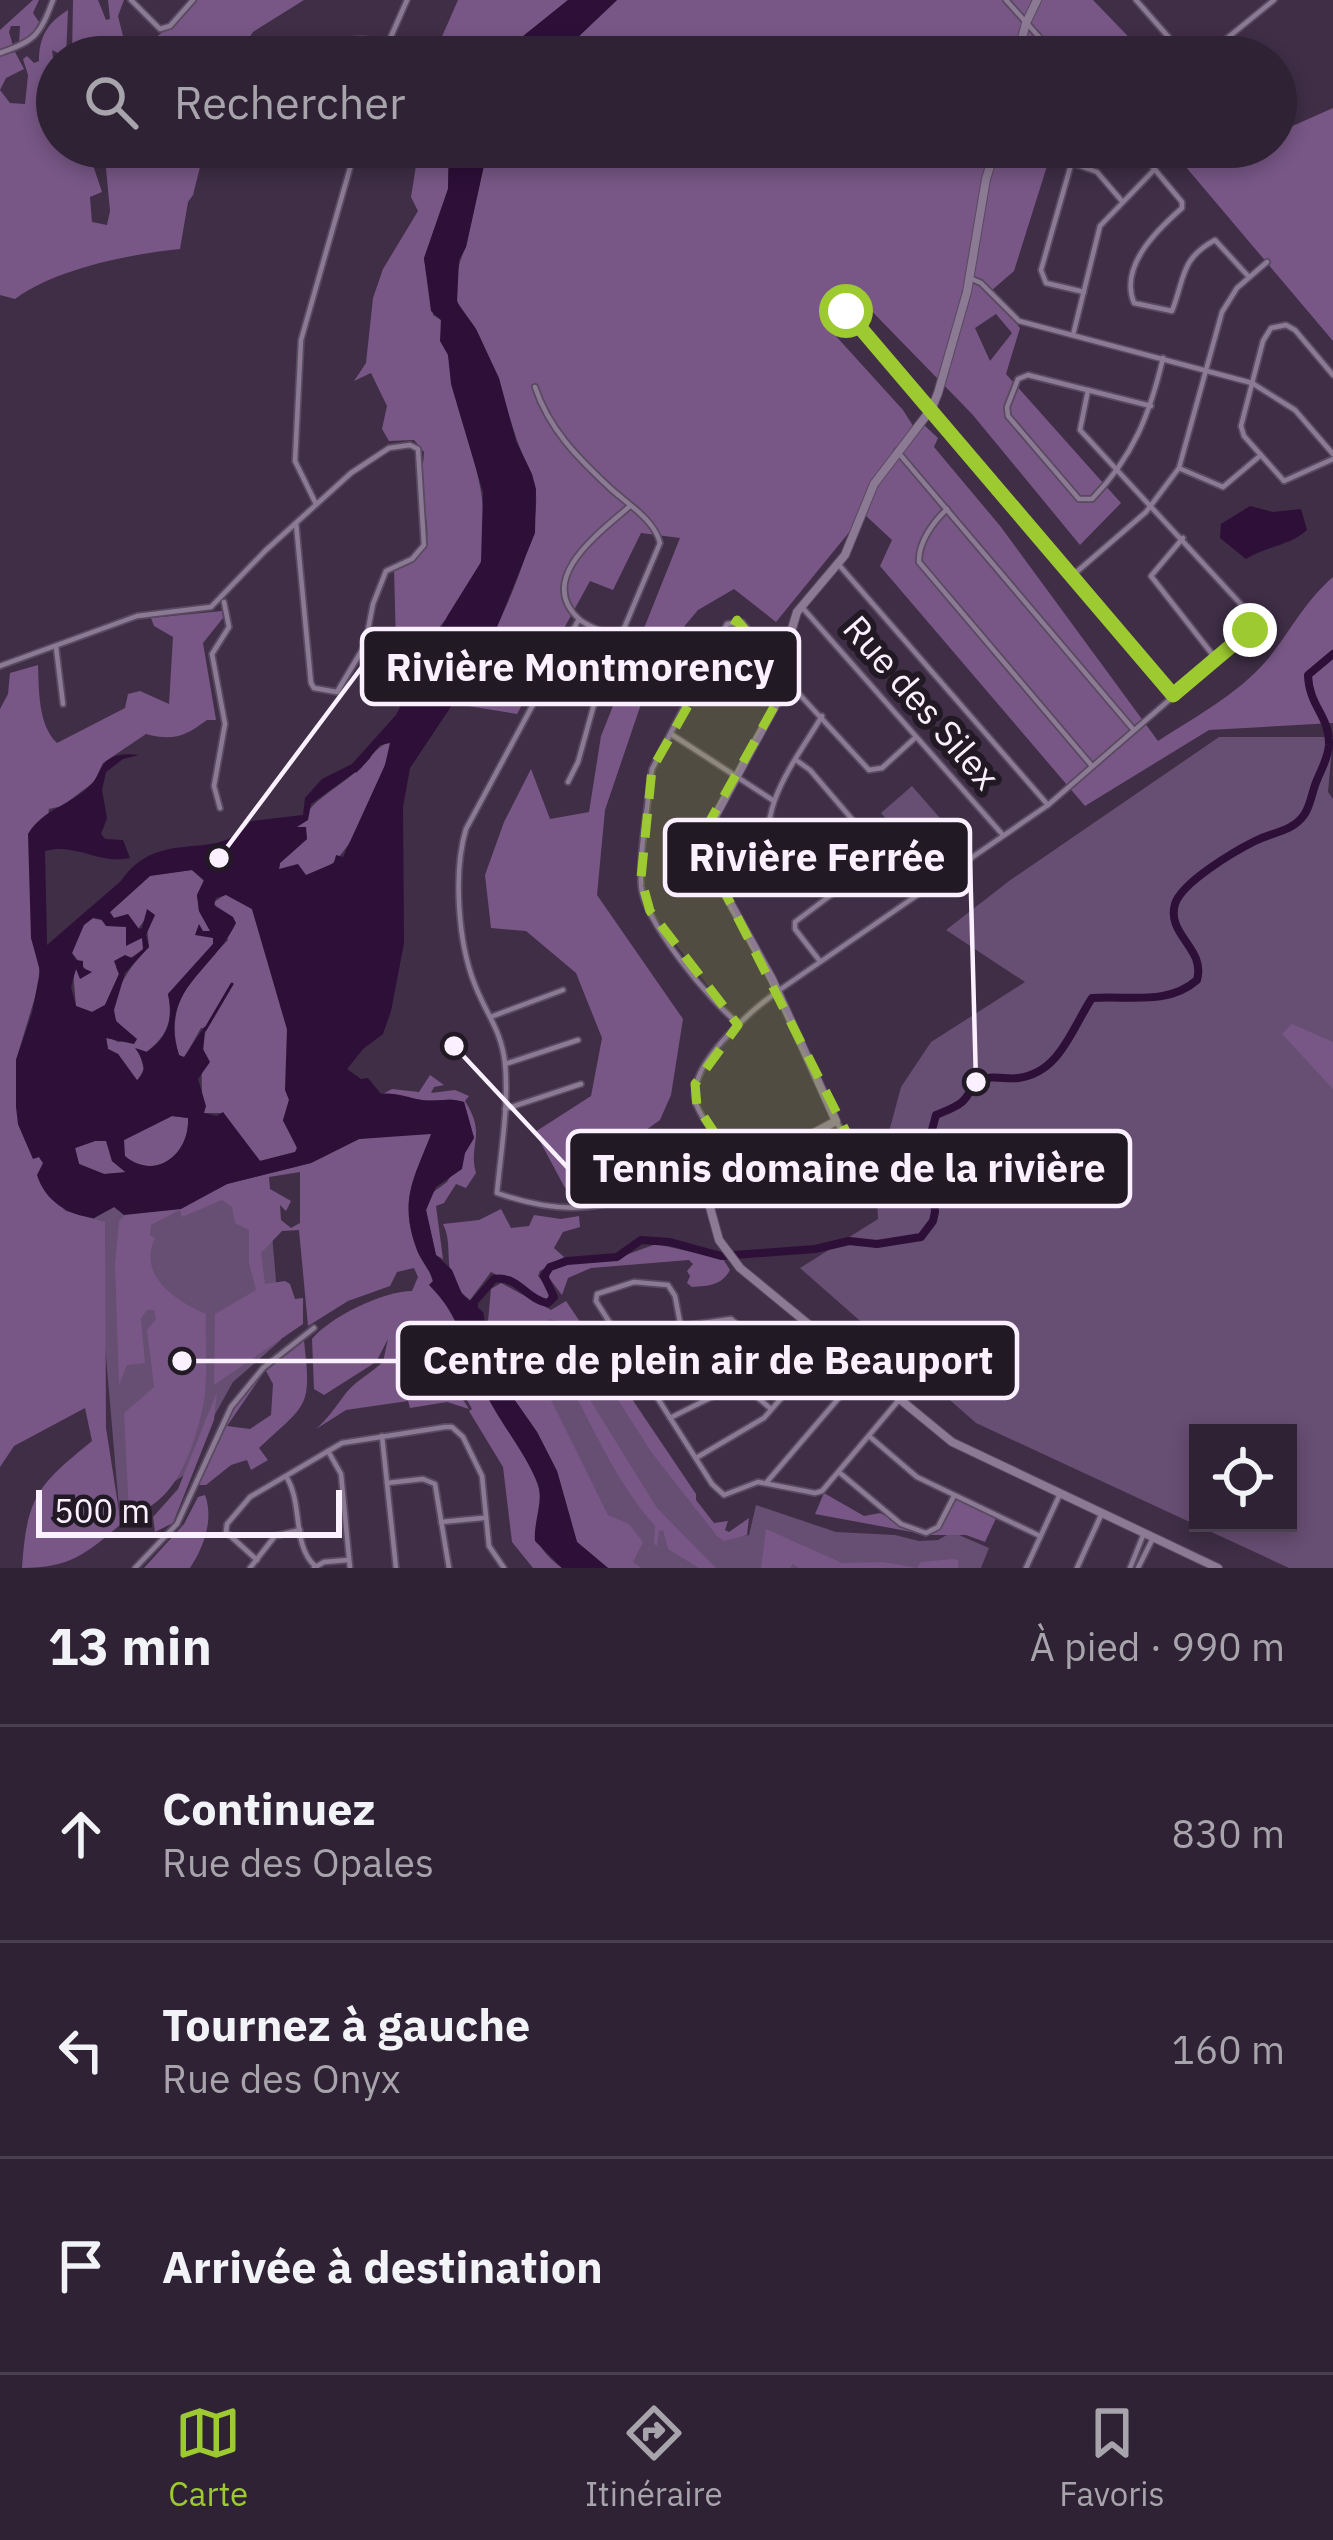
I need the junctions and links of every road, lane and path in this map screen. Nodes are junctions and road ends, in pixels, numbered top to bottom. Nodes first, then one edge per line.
1 (53, 0) edge
2 (131, 0) edge
3 (193, 0) edge
4 (407, 0) edge
5 (1006, 0) edge
6 (1037, 0) edge
7 (1136, 0) edge
8 (1274, 0) edge
9 (1026, 23) junction
10 (390, 36) edge
11 (1023, 36) edge
12 (1038, 36) edge
13 (1168, 36) edge
14 (1230, 36) edge
15 (0, 53) edge
16 (350, 168) edge
17 (989, 168) edge
18 (1071, 168) edge
19 (1086, 168) edge
20 (1156, 170) joint
21 (1121, 200) junction
22 (1268, 262) dead end
23 (1249, 277) junction
24 (970, 278) junction
25 (1084, 292) junction
26 (846, 311) dead end
27 (1073, 335) junction
28 (1163, 358) junction
29 (1208, 370) junction
30 (1333, 375) edge
31 (1252, 382) junction
32 (535, 387) dead end
33 (1088, 390) junction
34 (1151, 406) junction
35 (932, 408) junction
36 (897, 451) junction
37 (1261, 454) junction
38 (1333, 456) edge
39 (1179, 468) junction
40 (1117, 473) junction
41 (316, 504) junction
42 (1153, 505) junction
43 (630, 506) junction
44 (947, 509) junction
45 (296, 523) junction
46 (1183, 538) junction
47 (839, 565) junction
48 (1073, 574) junction
49 (222, 600) junction
50 (801, 606) junction
51 (579, 619) junction
52 (622, 639) junction
53 (56, 647) junction
54 (1216, 659) junction
55 (0, 666) edge
56 (788, 667) junction
57 (788, 682) junction
58 (1173, 695) junction
59 (63, 704) dead end
60 (822, 716) junction
61 (1133, 729) junction
62 (670, 734) junction
63 (916, 737) junction
64 (796, 760) junction
65 (1092, 766) junction
66 (736, 775) junction
67 (568, 782) dead end
68 (774, 801) junction
69 (1048, 805) junction
70 (220, 808) dead end
71 (854, 823) junction
72 (1003, 834) junction
73 (883, 856) junction
74 (917, 895) junction
75 (820, 962) junction
76 (562, 989) dead end
77 (778, 991) junction
78 (493, 1016) junction
79 (739, 1024) junction
80 (578, 1040) dead end
81 (505, 1064) junction
82 (581, 1084) dead end
83 (506, 1109) junction
84 (836, 1121) junction
85 (730, 1162) junction
86 (718, 1166) junction
87 (700, 1171) junction
88 (679, 1327) junction
89 (314, 1328) dead end
90 (618, 1335) junction
91 (829, 1343) junction
92 (862, 1371) junction
93 (732, 1377) junction
94 (799, 1377) junction
95 (898, 1401) junction
96 (771, 1409) junction
97 (670, 1418) junction
98 (382, 1434) junction
99 (869, 1436) junction
100 (328, 1450) junction
101 (696, 1458) junction
102 (840, 1473) junction
103 (286, 1478) junction
104 (766, 1483) junction
105 (387, 1484) junction
106 (1060, 1494) junction
107 (954, 1496) junction
108 (1102, 1513) junction
109 (486, 1518) junction
110 (441, 1522) junction
111 (301, 1530) junction
112 (1040, 1536) junction
113 (1148, 1536) junction
114 (257, 1560) junction
115 (1194, 1563) edge
116 (349, 1564) edge
117 (315, 1567) edge
118 (135, 1568) edge
119 (250, 1568) edge
120 (396, 1568) edge
121 (449, 1568) edge
122 (504, 1568) edge
123 (1026, 1568) edge
124 (1077, 1568) edge
125 (1134, 1568) edge
126 (1216, 1568) edge

1 - 15 street
2 - 3 street
4 - 10 street
5 - 9 street
6 - 9 street
7 - 13 street
8 - 14 street
9 - 11 street
9 - 12 street
16 - 41 street
17 - 24 street
18 - 25 street
19 - 21 street
20 - 21 street
20 - 23 street
21 - 25 street
22 - 23 street
23 - 29 street
24 - 27 street
24 - 35 street
25 - 27 street
26 - 35 street
27 - 28 street
28 - 29 street
28 - 34 street
29 - 31 street
29 - 39 street
30 - 31 street
31 - 37 street
31 - 38 street
32 - 43 street
33 - 34 street
33 - 40 street
33 - 40 street
34 - 40 street
35 - 36 street
35 - 48 street
36 - 44 street
36 - 47 street
37 - 38 street
37 - 39 street
39 - 42 street
40 - 42 street
41 - 45 street
41 - 45 street
42 - 46 street
42 - 48 street
43 - 51 street
43 - 52 street
44 - 61 street
44 - 65 street
45 - 49 street
46 - 54 street
46 - 54 street
47 - 50 street
47 - 69 street
48 - 58 street
49 - 53 street
49 - 70 street
50 - 56 street
50 - 63 street, Rue des Silex
51 - 52 street
51 - 78 street
52 - 67 street
53 - 55 street
53 - 59 street
54 - 58 street
56 - 57 street
56 - 62 street
57 - 60 street
57 - 66 street
58 - 61 street
60 - 63 street
60 - 64 street
61 - 65 street
62 - 66 street
62 - 79 street
63 - 72 street, Rue des Silex
64 - 68 street
64 - 71 street
65 - 69 street
66 - 68 street
66 - 77 street
68 - 71 street
69 - 72 street
71 - 73 street
72 - 74 street
73 - 74 street
73 - 75 street
74 - 75 street
75 - 77 street
76 - 78 street
77 - 79 street
77 - 84 street
78 - 81 street
79 - 85 street
80 - 81 street
81 - 83 street
82 - 83 street
83 - 87 street
84 - 85 street
84 - 86 street
85 - 86 street
86 - 87 street
87 - 91 street
88 - 90 street
88 - 90 street
88 - 93 street
88 - 94 street
89 - 118 street
90 - 97 street
91 - 92 street
91 - 94 street
92 - 95 street
92 - 104 street
93 - 96 street
93 - 97 street
94 - 96 street
95 - 99 street
95 - 106 street
96 - 101 street
97 - 101 street
98 - 100 street
98 - 105 street
98 - 109 street
99 - 102 street
99 - 107 street
100 - 103 street
100 - 116 street
101 - 104 street
102 - 104 street
102 - 107 street
103 - 111 street
103 - 114 street
105 - 110 street
105 - 120 street
106 - 108 street
106 - 112 street
107 - 112 street
108 - 113 street
108 - 124 street
109 - 110 street
109 - 122 street
110 - 121 street
111 - 114 street
111 - 117 street
112 - 123 street
113 - 115 street
113 - 125 street
114 - 119 street
115 - 126 street
116 - 117 street

